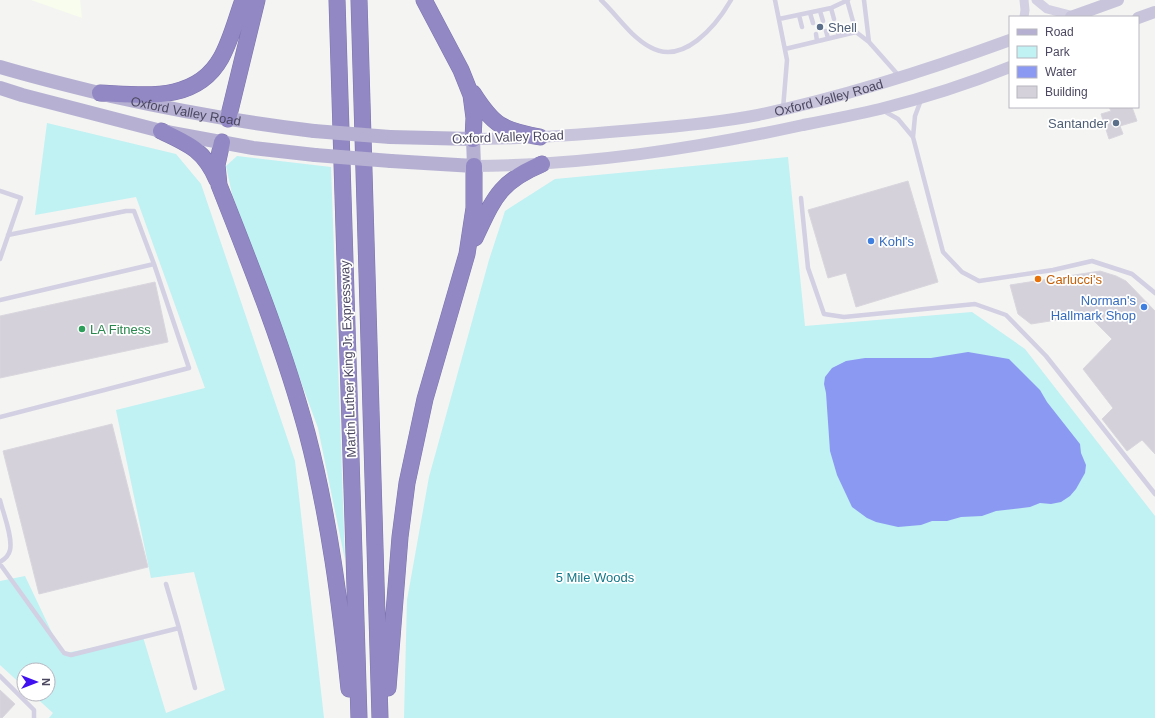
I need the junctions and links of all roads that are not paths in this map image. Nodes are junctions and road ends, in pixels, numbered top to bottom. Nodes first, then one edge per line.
1 (243, 0) edge
2 (257, 0) edge
3 (337, 0) edge
4 (359, 0) edge
5 (424, 0) edge
6 (601, 0) edge
7 (731, 0) edge
8 (775, 0) edge
9 (847, 0) edge
10 (864, 0) edge
11 (1024, 0) edge
12 (1036, 0) edge
13 (1118, 0) edge
14 (831, 8) junction
15 (820, 10) junction
16 (1155, 12) edge
17 (810, 13) junction
18 (799, 15) junction
19 (1024, 16) edge
20 (1073, 16) edge
21 (1139, 18) edge
22 (834, 19) dead end
23 (779, 20) junction
24 (823, 21) dead end
25 (813, 23) dead end
26 (802, 27) dead end
27 (837, 29) dead end
28 (826, 31) dead end
29 (856, 32) junction
30 (816, 34) dead end
31 (839, 36) junction
32 (804, 37) dead end
33 (828, 38) junction
34 (1009, 39) edge
35 (817, 41) junction
36 (869, 42) junction
37 (806, 43) junction
38 (785, 49) junction
39 (0, 67) edge
40 (1009, 67) edge
41 (900, 77) junction
42 (467, 84) junction
43 (0, 88) edge
44 (100, 93) junction
45 (922, 97) junction
46 (783, 109) junction
47 (880, 109) junction
48 (228, 119) junction
49 (161, 131) junction
50 (540, 137) junction
51 (913, 137) junction
52 (473, 139) junction
53 (222, 142) junction
54 (542, 164) junction
55 (474, 166) junction
56 (219, 185) junction
57 (0, 191) edge
58 (801, 198) dead end
59 (8, 235) junction
60 (467, 254) junction
61 (0, 259) edge
62 (154, 264) junction
63 (1155, 293) edge
64 (0, 300) edge
65 (0, 417) edge
66 (1155, 494) edge
67 (0, 500) edge
68 (0, 563) edge
69 (166, 584) dead end
70 (179, 628) junction
71 (0, 676) edge
72 (194, 688) dead end
73 (34, 718) edge
74 (352, 718) edge
75 (359, 718) edge
76 (380, 718) edge
77 (386, 718) edge

1 - 44 highway
2 - 48 highway
3 - 75 highway, Martin Luther King Jr. Expressway
4 - 76 highway, Martin Luther King Jr. Expressway
5 - 42 highway
6 - 7 lane
8 - 23 lane
9 - 14 lane
9 - 29 lane
10 - 36 lane
11 - 19 street
12 - 20 street
13 - 20 main road
14 - 15 lane
14 - 22 lane
15 - 17 lane
15 - 24 lane
16 - 21 main road
17 - 18 lane
17 - 25 lane
18 - 23 lane
18 - 26 lane
23 - 38 lane
27 - 31 lane
28 - 33 lane
29 - 31 lane
29 - 36 lane
30 - 35 lane
31 - 33 lane
32 - 37 lane
33 - 35 lane
34 - 41 main road, Oxford Valley Road
35 - 37 lane
36 - 41 lane
37 - 38 lane
38 - 46 lane
39 - 44 main road, Oxford Valley Road
40 - 45 main road, Oxford Valley Road
41 - 46 main road, Oxford Valley Road
42 - 50 highway
42 - 52 highway
43 - 49 main road, Oxford Valley Road
44 - 48 main road, Oxford Valley Road
45 - 47 main road, Oxford Valley Road
45 - 51 lane
46 - 50 main road, Oxford Valley Road
47 - 51 lane
47 - 54 main road, Oxford Valley Road
48 - 52 main road, Oxford Valley Road, bridge
48 - 53 main road
49 - 53 main road, Oxford Valley Road
49 - 56 highway
50 - 52 main road, Oxford Valley Road
51 - 63 lane
52 - 55 main road
53 - 55 main road, Oxford Valley Road, bridge
53 - 56 highway
54 - 55 main road, Oxford Valley Road
54 - 60 highway
55 - 60 highway
56 - 74 highway
57 - 59 lane
58 - 66 lane
59 - 61 lane
59 - 62 lane
60 - 77 highway
62 - 64 lane
62 - 65 lane
67 - 68 lane
68 - 70 lane
69 - 70 lane
70 - 72 lane
71 - 73 lane

